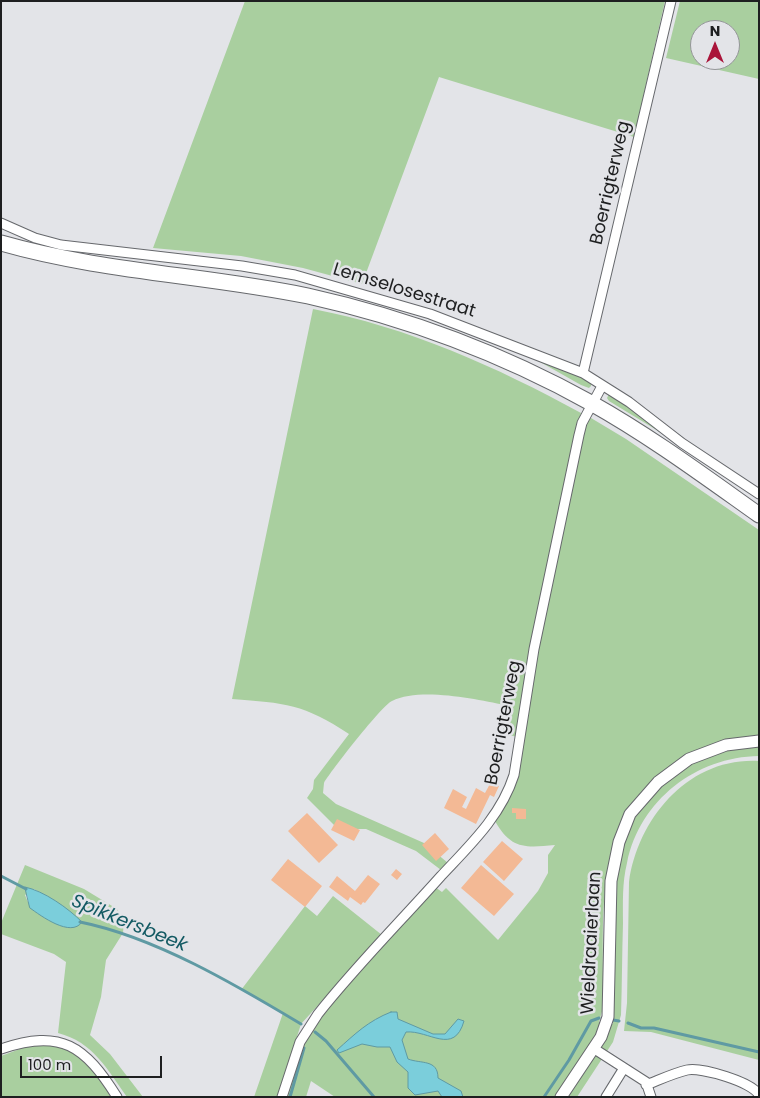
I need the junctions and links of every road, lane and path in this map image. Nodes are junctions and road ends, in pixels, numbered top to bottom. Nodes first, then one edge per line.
1 (671, 1) edge
2 (1, 223) edge
3 (1, 243) edge
4 (583, 373) junction
5 (602, 386) junction
6 (592, 404) junction
7 (759, 494) edge
8 (759, 515) edge
9 (759, 741) edge
10 (593, 1048) junction
11 (1, 1049) edge
12 (624, 1068) junction
13 (646, 1084) junction
14 (759, 1095) edge
15 (117, 1097) edge
16 (282, 1097) edge
17 (561, 1097) edge
18 (606, 1097) edge
19 (651, 1097) edge

1 - 4 street, Boerrigterweg
2 - 4 street, Lemselosestraat
3 - 6 main road
4 - 5 street, Lemselosestraat
5 - 6 street, Boerrigterweg
5 - 7 street, Lemselosestraat
6 - 8 main road
6 - 16 street, Boerrigterweg
9 - 10 street, Wieldraaierlaan
10 - 12 street
10 - 17 street, Wieldraaierlaan
11 - 15 street
12 - 13 street
12 - 18 street
13 - 14 street
13 - 19 street

